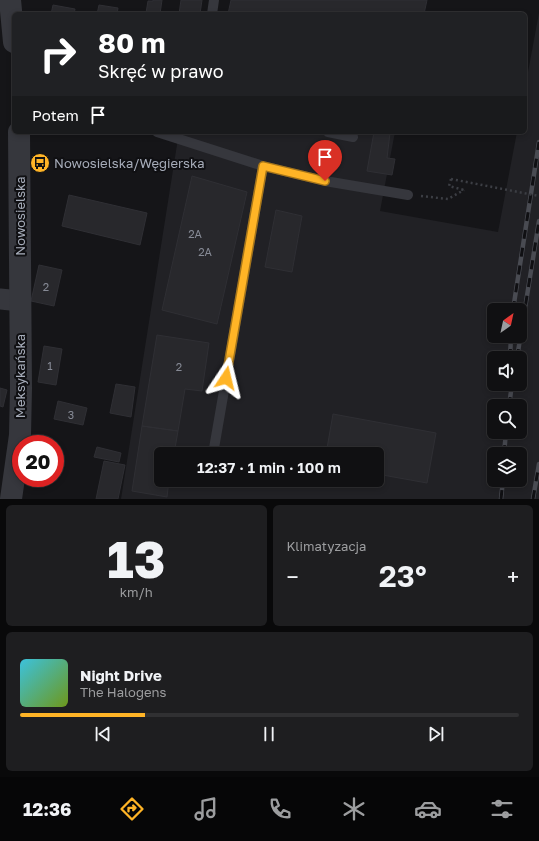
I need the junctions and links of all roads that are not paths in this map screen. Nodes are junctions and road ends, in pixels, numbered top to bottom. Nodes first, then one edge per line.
1 (10, 0) edge
2 (214, 0) edge
3 (212, 12) edge
4 (12, 21) edge
5 (19, 134) edge
6 (163, 134) edge
7 (338, 134) edge
8 (353, 137) dead end
9 (263, 166) junction
10 (408, 195) road end
11 (10, 300) edge
12 (214, 447) edge
13 (11, 499) edge

1 - 4 street
2 - 3 lane
5 - 11 street, Nowosielska
6 - 9 lane
7 - 8 lane
9 - 10 lane
9 - 12 lane
11 - 13 street, Meksykańska

